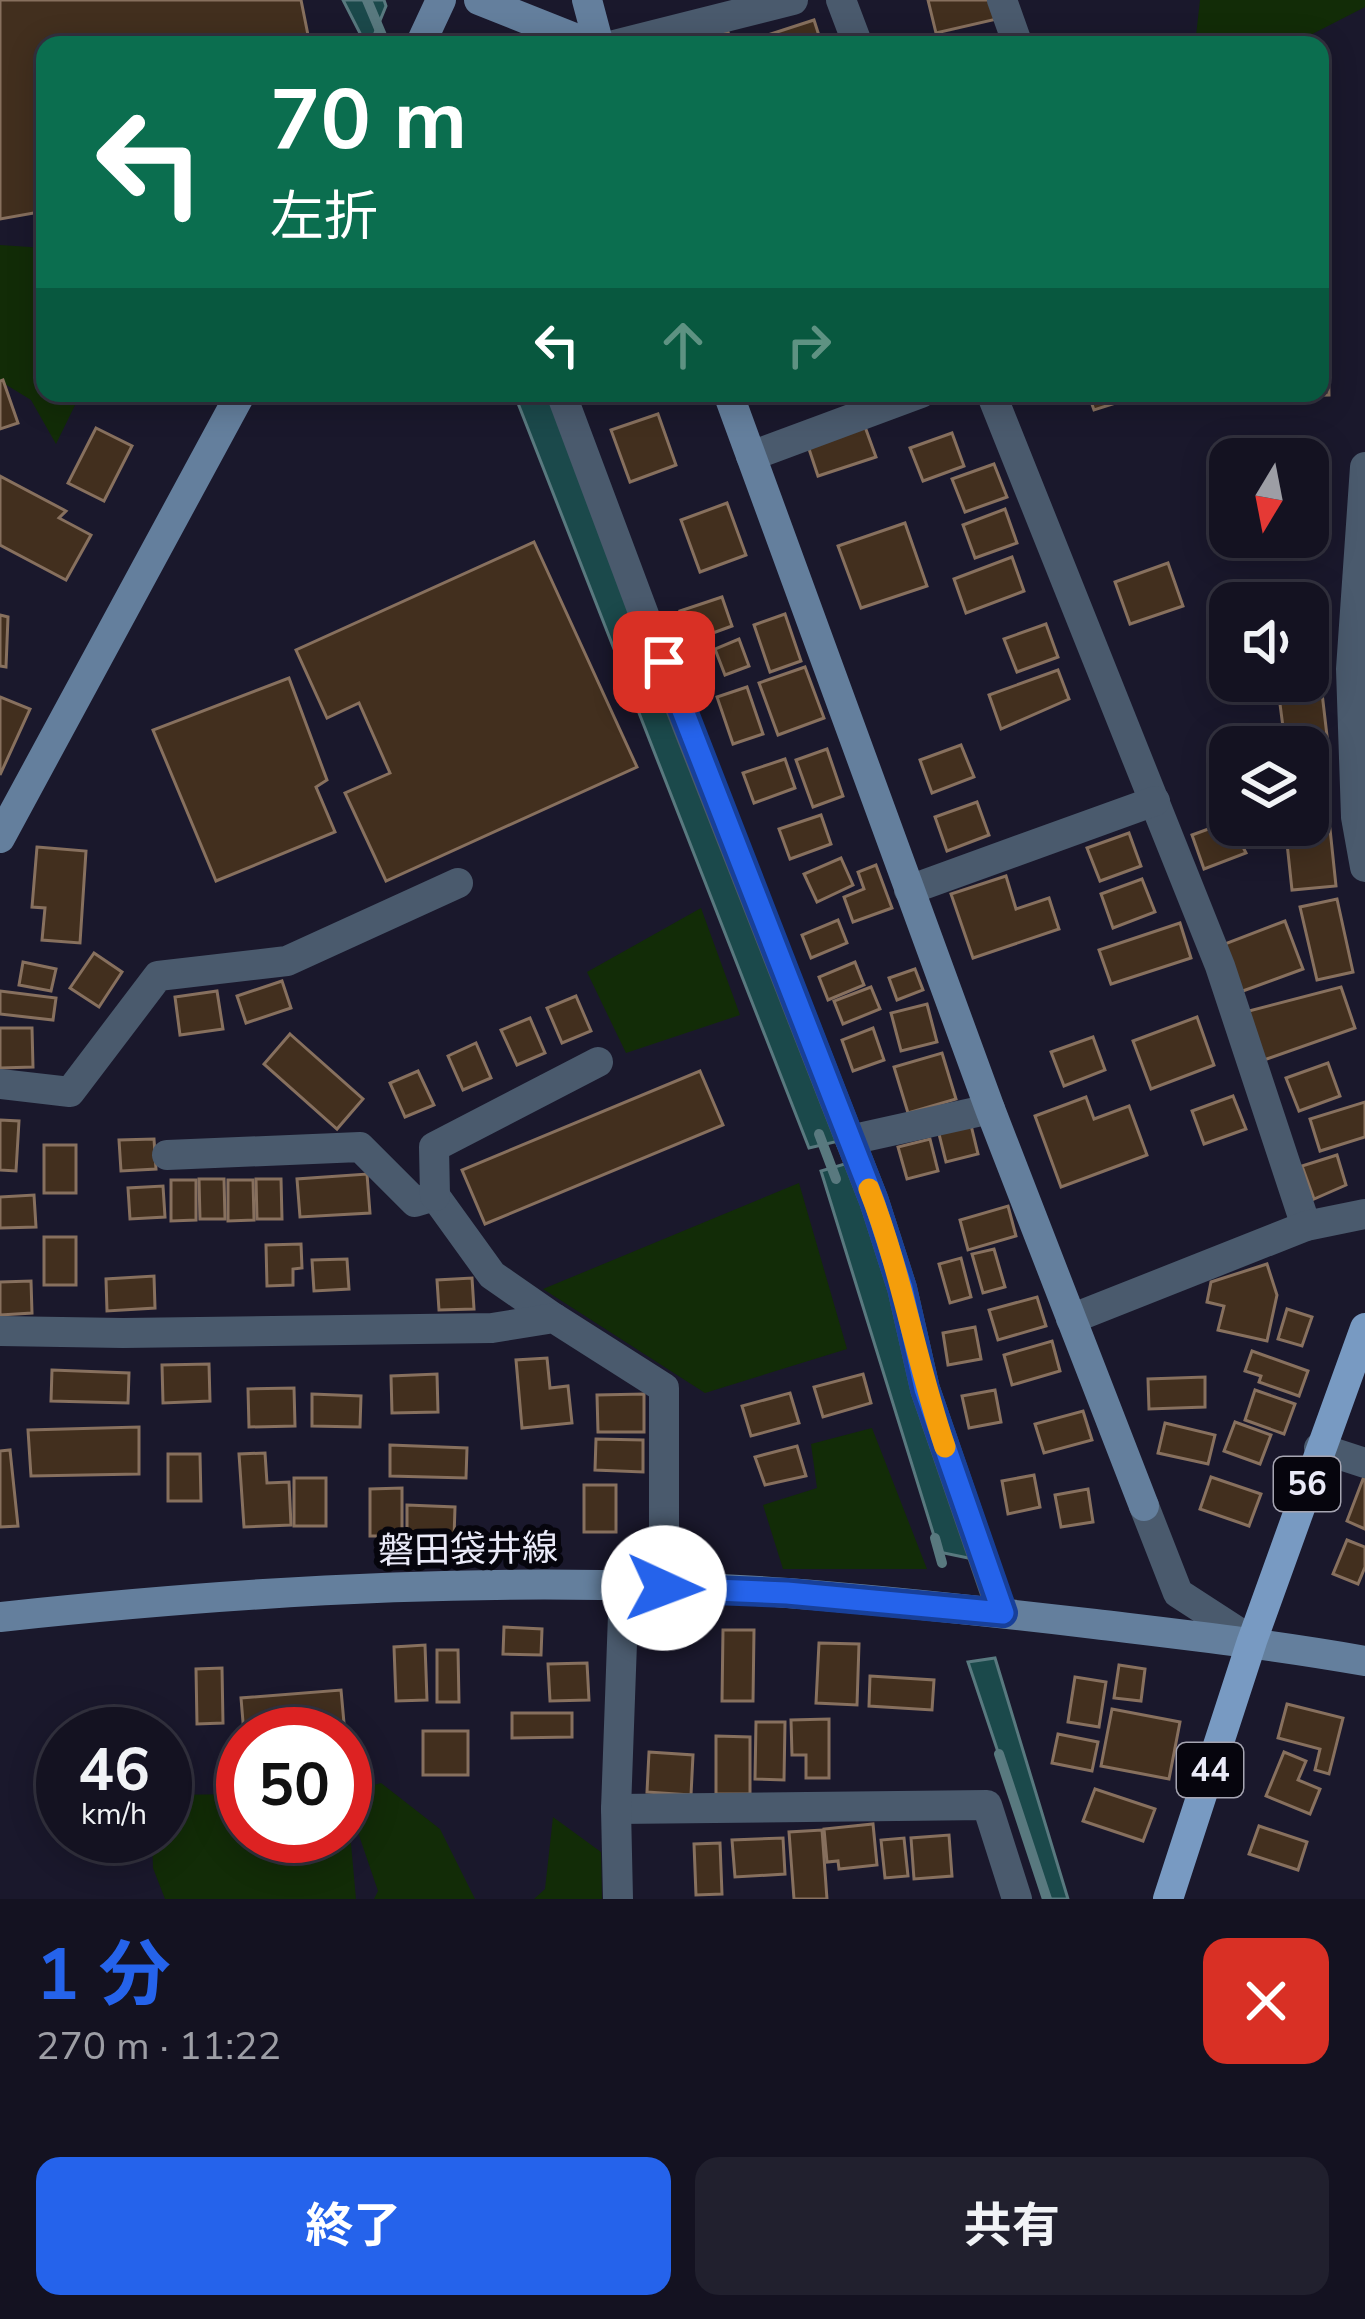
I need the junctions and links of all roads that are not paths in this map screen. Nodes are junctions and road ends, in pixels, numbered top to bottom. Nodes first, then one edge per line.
1 (441, 0) edge
2 (479, 0) edge
3 (586, 0) edge
4 (793, 0) edge
5 (841, 0) edge
6 (1002, 0) edge
7 (426, 36) edge
8 (573, 36) edge
9 (594, 36) edge
10 (650, 36) edge
11 (855, 36) edge
12 (1015, 36) edge
13 (236, 402) edge
14 (564, 402) edge
15 (731, 402) edge
16 (896, 402) edge
17 (995, 402) edge
18 (751, 455) junction
19 (1365, 467) edge
20 (1155, 801) junction
21 (0, 838) edge
22 (1365, 867) edge
23 (458, 883) dead end
24 (909, 890) junction
25 (598, 1063) dead end
26 (0, 1084) edge
27 (990, 1109) junction
28 (850, 1140) junction
29 (167, 1155) dead end
30 (435, 1196) junction
31 (1365, 1214) edge
32 (1306, 1226) junction
33 (554, 1318) junction
34 (1072, 1318) junction
35 (1365, 1328) edge
36 (0, 1331) edge
37 (1319, 1448) junction
38 (1365, 1463) edge
39 (624, 1587) junction
40 (664, 1588) junction
41 (1003, 1613) junction
42 (0, 1616) edge
43 (1252, 1641) junction
44 (1365, 1661) edge
45 (616, 1809) junction
46 (618, 1899) edge
47 (1018, 1899) edge
48 (1168, 1899) edge

1 - 7 street
2 - 8 street
3 - 9 street
4 - 10 street
5 - 11 street
6 - 12 street
13 - 21 street
14 - 28 street
15 - 18 street
16 - 18 street
17 - 20 street
18 - 24 street
19 - 22 street
20 - 24 street
20 - 32 street
23 - 26 street
24 - 27 street
25 - 30 street
27 - 28 street
27 - 34 street
28 - 41 street
29 - 30 street
30 - 33 street
31 - 32 street
32 - 34 street
33 - 36 street
33 - 40 street
34 - 43 street
35 - 37 main road, 56
37 - 38 street
37 - 43 main road, 56
39 - 40 street, 磐田袋井線
39 - 42 street, 磐田袋井線
39 - 45 street
40 - 41 street, 磐田袋井線
41 - 43 street, 磐田袋井線
43 - 44 street, 磐田袋井線
43 - 48 main road, 44
45 - 46 street
45 - 47 street

